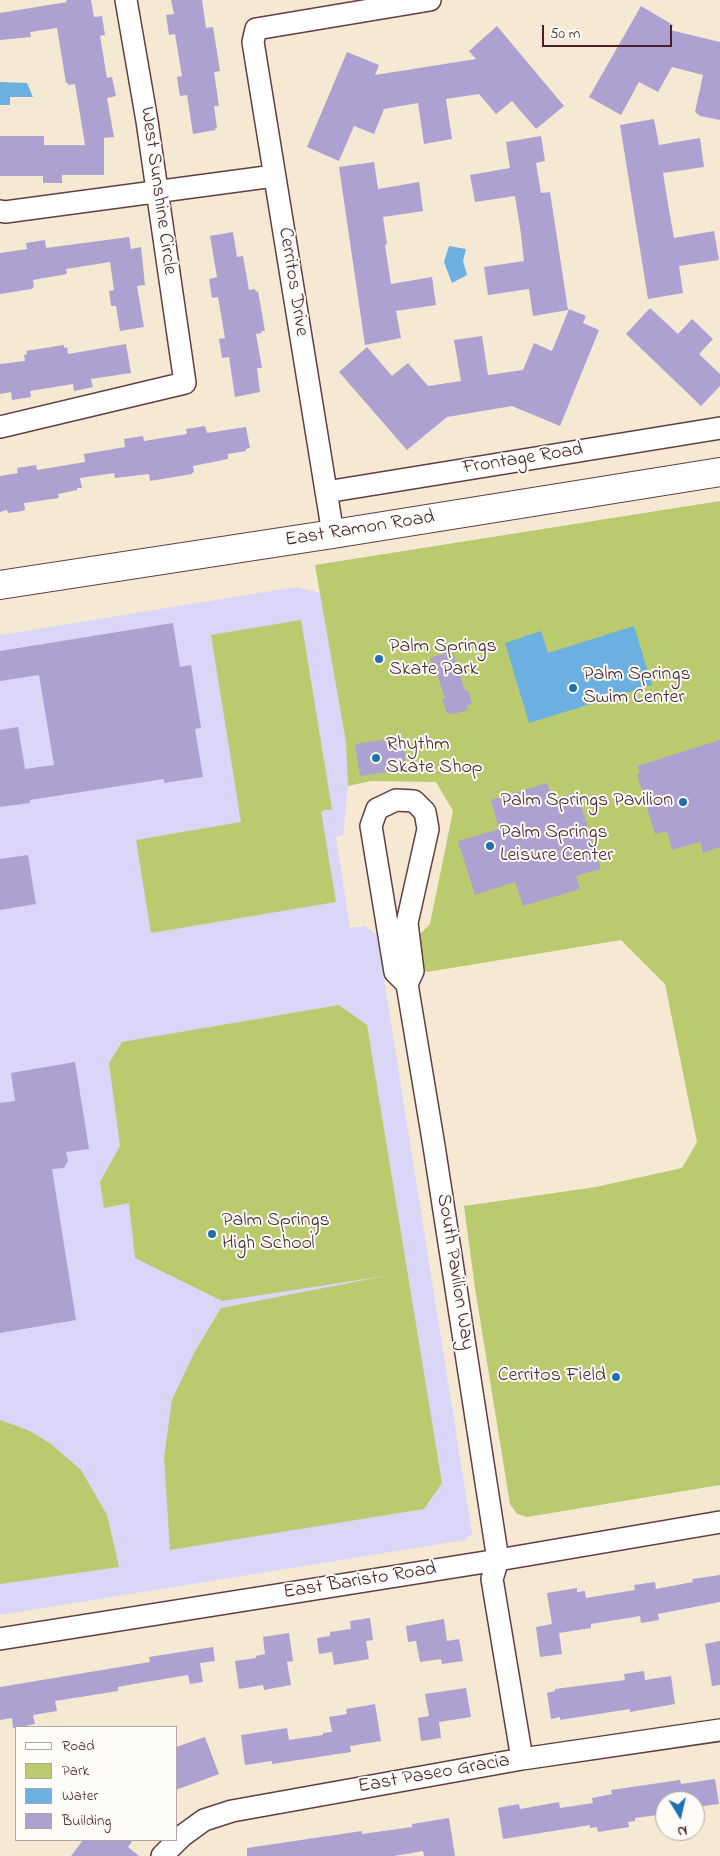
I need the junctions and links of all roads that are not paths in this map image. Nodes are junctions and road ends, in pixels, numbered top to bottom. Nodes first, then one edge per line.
1 (126, 0) edge
2 (430, 0) edge
3 (274, 176) junction
4 (157, 192) junction
5 (0, 211) edge
6 (0, 427) edge
7 (720, 428) edge
8 (720, 472) edge
9 (326, 492) junction
10 (333, 534) junction
11 (0, 585) edge
12 (407, 984) junction
13 (720, 1522) edge
14 (498, 1560) junction
15 (0, 1638) edge
16 (720, 1730) edge
17 (522, 1759) junction
18 (178, 1840) edge
19 (177, 1841) edge
20 (162, 1856) edge

1 - 4 street, West Sunshine Circle
2 - 3 street, Cerritos Drive
3 - 4 street
3 - 9 street, Cerritos Drive
4 - 5 street
4 - 6 street, West Sunshine Circle
7 - 9 street, Frontage Road
8 - 10 main road, East Ramon Road
9 - 10 street, Cerritos Drive
10 - 11 main road, East Ramon Road
12 - 12 street, South Pavilion Way
12 - 14 street, South Pavilion Way
13 - 14 street, East Baristo Road
14 - 15 street, East Baristo Road
14 - 17 street
16 - 17 street, East Paseo Gracia
17 - 18 street, East Paseo Gracia
19 - 20 street, East Paseo Gracia

